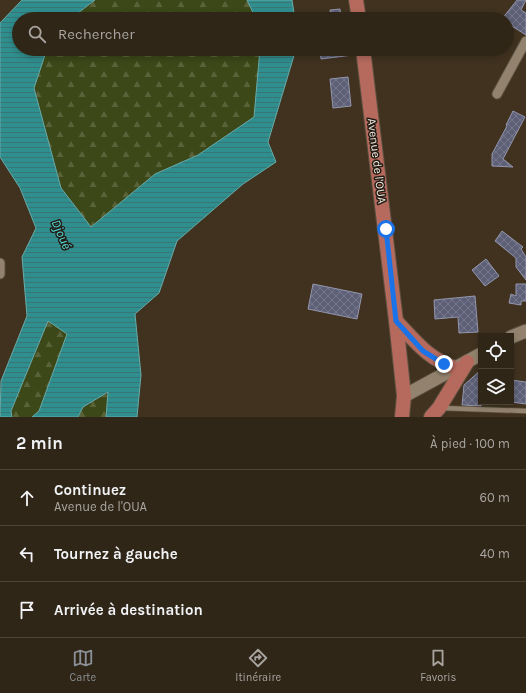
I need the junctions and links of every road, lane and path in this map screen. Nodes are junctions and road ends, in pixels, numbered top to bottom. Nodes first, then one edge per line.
1 (356, 0) edge
2 (358, 12) edge
3 (526, 41) edge
4 (364, 56) edge
5 (497, 94) dead end
6 (0, 263) edge
7 (0, 274) edge
8 (396, 321) junction
9 (526, 331) edge
10 (514, 336) edge
11 (478, 356) edge
12 (462, 365) junction
13 (404, 396) junction
14 (526, 411) edge
15 (435, 413) edge
16 (402, 417) edge

1 - 2 main road
3 - 5 street
4 - 8 main road, Avenue de l'OUA
6 - 7 street
8 - 12 main road
8 - 13 main road, Avenue de l'OUA
9 - 10 main road
11 - 12 main road
12 - 13 main road
12 - 15 main road
13 - 16 main road, Avenue de l'OUA
14 - 15 lane

